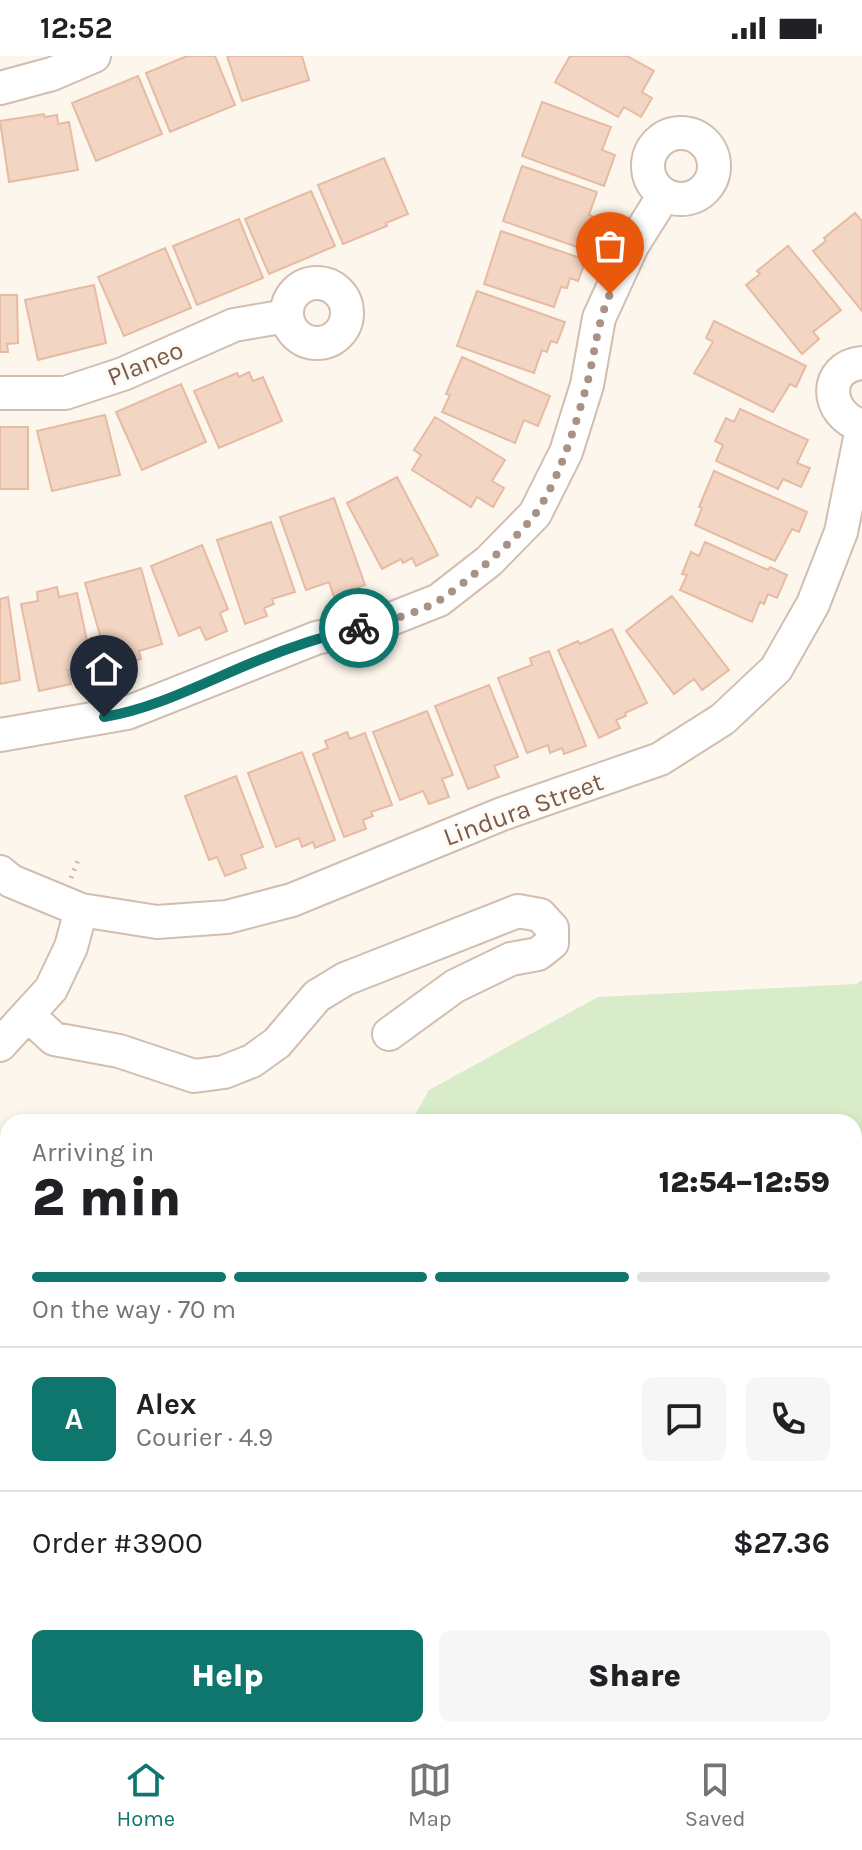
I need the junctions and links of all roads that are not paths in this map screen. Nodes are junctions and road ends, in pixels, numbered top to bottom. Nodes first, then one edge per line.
1 (94, 56) edge
2 (0, 88) edge
3 (664, 195) dead end
4 (287, 316) dead end
5 (862, 363) edge
6 (0, 393) edge
7 (862, 427) edge
8 (0, 735) edge
9 (0, 872) edge
10 (81, 910) junction
11 (28, 1015) junction
12 (389, 1034) dead end
13 (0, 1045) edge

1 - 2 street
3 - 8 street
4 - 6 street, Planeo
5 - 7 street, Lindura Street
7 - 10 street, Lindura Street
9 - 10 street, Lindura Street
10 - 11 street
11 - 12 street
11 - 13 street

